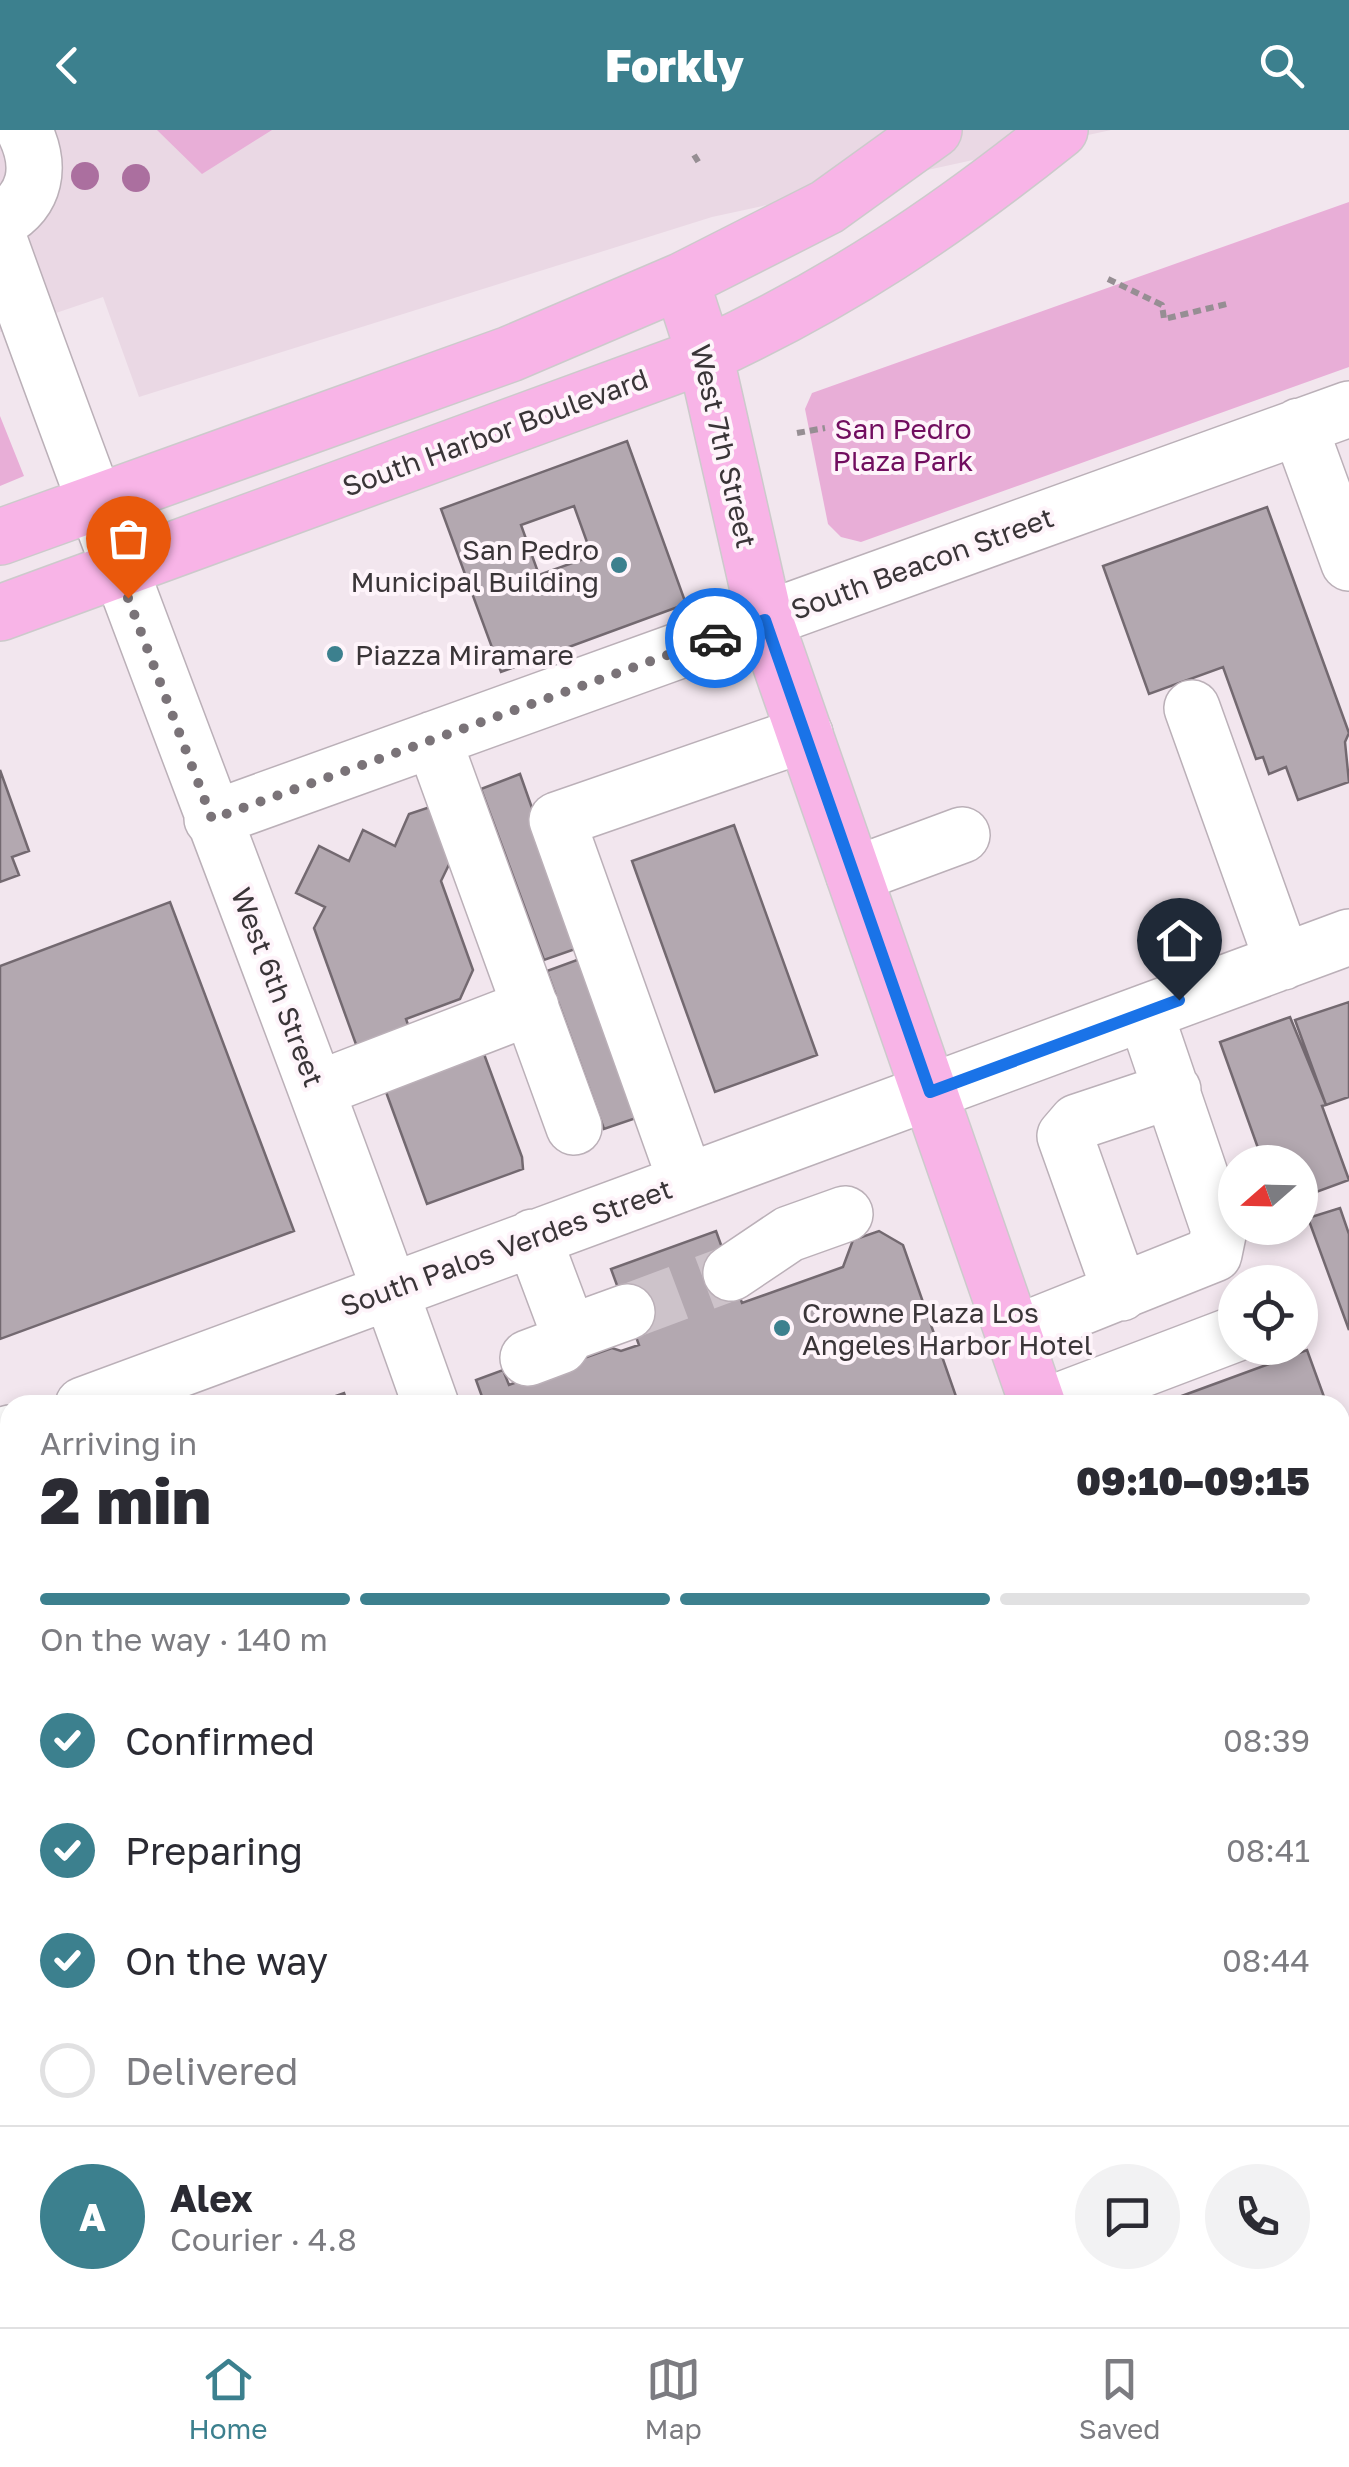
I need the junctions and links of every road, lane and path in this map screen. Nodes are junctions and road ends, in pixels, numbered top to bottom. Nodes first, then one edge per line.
1 (24, 130) edge
2 (934, 130) edge
3 (1060, 130) edge
4 (694, 154) dead end
5 (699, 163) dead end
6 (0, 221) edge
7 (0, 242) edge
8 (1108, 279) dead end
9 (681, 282) junction
10 (1231, 303) dead end
11 (706, 355) junction
12 (1349, 409) edge
13 (1298, 426) junction
14 (825, 428) dead end
15 (798, 433) dead end
16 (94, 505) junction
17 (0, 536) edge
18 (1349, 562) edge
19 (118, 572) junction
20 (0, 613) edge
21 (765, 620) junction
22 (1192, 708) dead end
23 (805, 734) junction
24 (433, 739) junction
25 (212, 819) junction
26 (962, 835) dead end
27 (854, 875) junction
28 (1349, 938) edge
29 (1282, 962) junction
30 (531, 1007) junction
31 (1145, 1013) junction
32 (318, 1088) junction
33 (1173, 1090) junction
34 (930, 1092) junction
35 (574, 1127) dead end
36 (760, 1154) junction
37 (686, 1181) junction
38 (845, 1214) dead end
39 (789, 1234) junction
40 (533, 1237) junction
41 (731, 1273) tunnel mouth
42 (390, 1289) junction
43 (1121, 1293) junction
44 (627, 1312) tunnel mouth
45 (1014, 1334) junction
46 (1218, 1340) edge
47 (119, 1395) edge
48 (427, 1395) edge
49 (1035, 1395) edge
50 (1074, 1395) edge

1 - 6 street
2 - 9 main road
3 - 11 main road, South Harbor Boulevard
4 - 5 path
7 - 16 street, West 6th Street
8 - 10 path
9 - 11 main road, West 7th Street
9 - 16 main road
11 - 19 main road, South Harbor Boulevard
11 - 21 main road, West 7th Street
12 - 13 street, South Beacon Street
13 - 18 street
13 - 21 street, South Beacon Street
14 - 15 path
16 - 17 main road
16 - 19 street, West 6th Street
19 - 20 main road, South Harbor Boulevard
19 - 25 street, West 6th Street
21 - 23 main road, West 7th Street
21 - 24 street, South Beacon Street
22 - 29 street
23 - 27 main road, West 7th Street
23 - 37 street
24 - 25 street, South Beacon Street
24 - 30 street
25 - 32 street, West 6th Street
26 - 27 street
27 - 34 main road, West 7th Street
28 - 29 street, South Palos Verdes Street
29 - 31 street, South Palos Verdes Street
30 - 32 street
30 - 35 street
31 - 33 street
31 - 34 street, South Palos Verdes Street
32 - 42 street, West 6th Street
33 - 43 street
33 - 43 street
34 - 36 street, South Palos Verdes Street
34 - 45 main road, West 7th Street
36 - 37 street, South Palos Verdes Street
36 - 39 street
37 - 40 street, South Palos Verdes Street
38 - 39 street
39 - 41 street
40 - 42 street, South Palos Verdes Street
40 - 44 street
42 - 47 street, South Palos Verdes Street
42 - 48 street, West 6th Street
43 - 45 street
45 - 49 main road, West 7th Street
46 - 50 street

